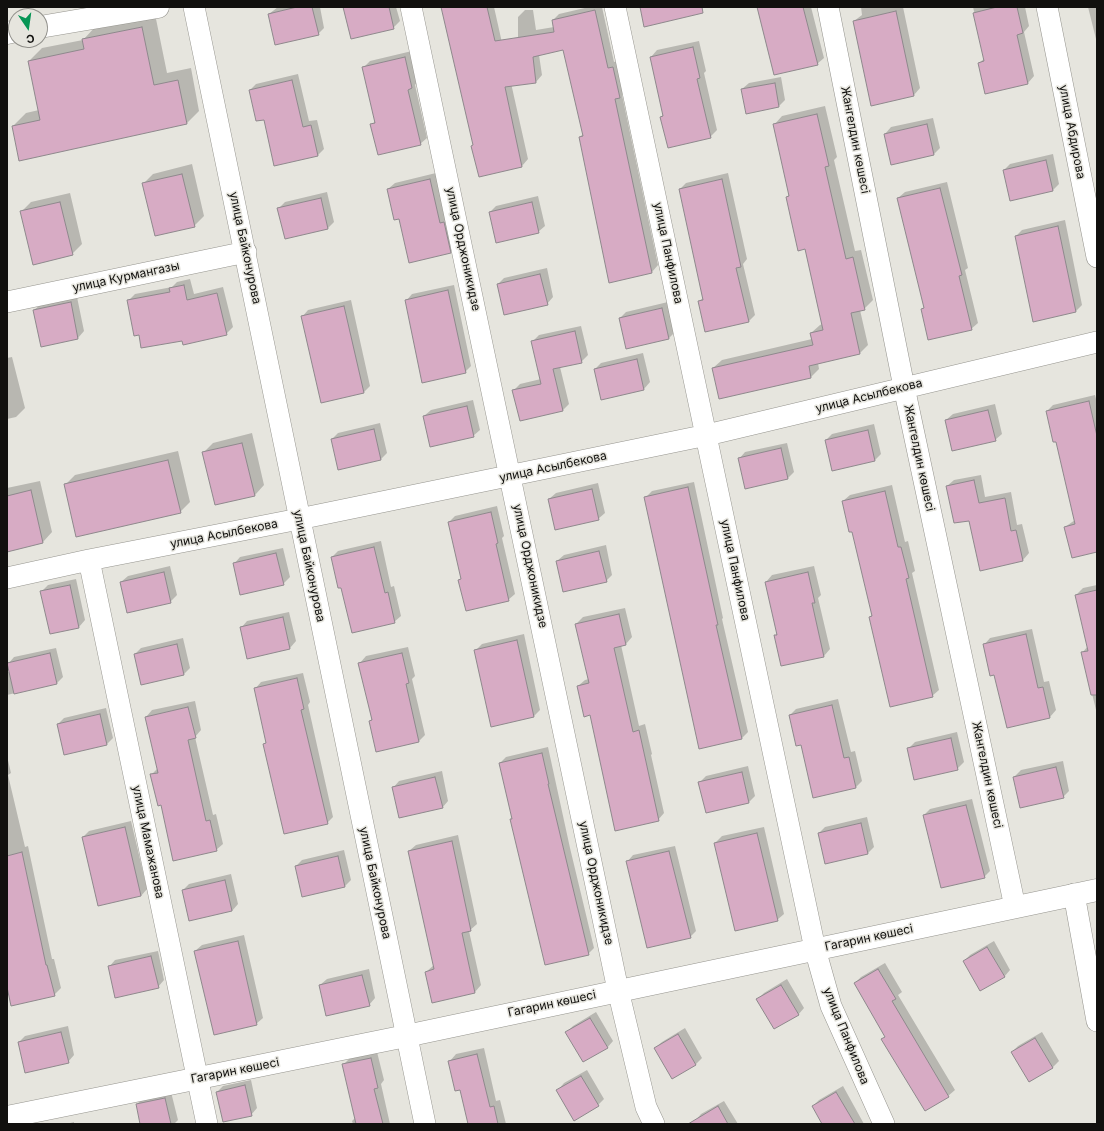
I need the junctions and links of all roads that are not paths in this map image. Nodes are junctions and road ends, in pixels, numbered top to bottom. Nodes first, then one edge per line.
1 (158, 7) edge
2 (194, 7) edge
3 (411, 7) edge
4 (615, 7) edge
5 (828, 7) edge
6 (1047, 7) edge
7 (48, 26) edge
8 (246, 252) junction
9 (1097, 257) edge
10 (7, 302) edge
11 (1097, 342) edge
12 (904, 387) junction
13 (706, 435) junction
14 (511, 475) junction
15 (299, 519) junction
16 (89, 560) junction
17 (7, 578) edge
18 (1097, 890) edge
19 (1074, 894) junction
20 (1016, 907) junction
21 (815, 949) junction
22 (618, 990) junction
23 (1097, 1021) edge
24 (406, 1036) junction
25 (198, 1079) junction
26 (7, 1117) edge
27 (207, 1124) edge
28 (425, 1124) edge
29 (654, 1124) edge
30 (884, 1124) edge

1 - 7 street
2 - 8 street, улица Байконурова
3 - 14 street, улица Орджоникидзе
4 - 13 street, улица Панфилова
5 - 12 street, Жангелдин көшесі
6 - 9 street, улица Абдирова
8 - 10 street, улица Курмангазы
8 - 15 street, улица Байконурова
11 - 12 street, улица Асылбекова
12 - 13 street, улица Асылбекова
12 - 20 street, Жангелдин көшесі
13 - 14 street, улица Асылбекова
13 - 21 street, улица Панфилова
14 - 15 street, улица Асылбекова
14 - 22 street, улица Орджоникидзе
15 - 16 street, улица Асылбекова
15 - 24 street, улица Байконурова
16 - 17 street, улица Асылбекова
16 - 25 street, улица Мамажанова
18 - 19 street, Гагарин көшесі
19 - 20 street, Гагарин көшесі
19 - 23 street
20 - 21 street, Гагарин көшесі
21 - 22 street, Гагарин көшесі
21 - 30 street, улица Панфилова
22 - 24 street, Гагарин көшесі
22 - 29 street, улица Орджоникидзе
24 - 25 street, Гагарин көшесі
24 - 28 street, улица Байконурова
25 - 26 street, Гагарин көшесі
25 - 27 street, улица Мамажанова

